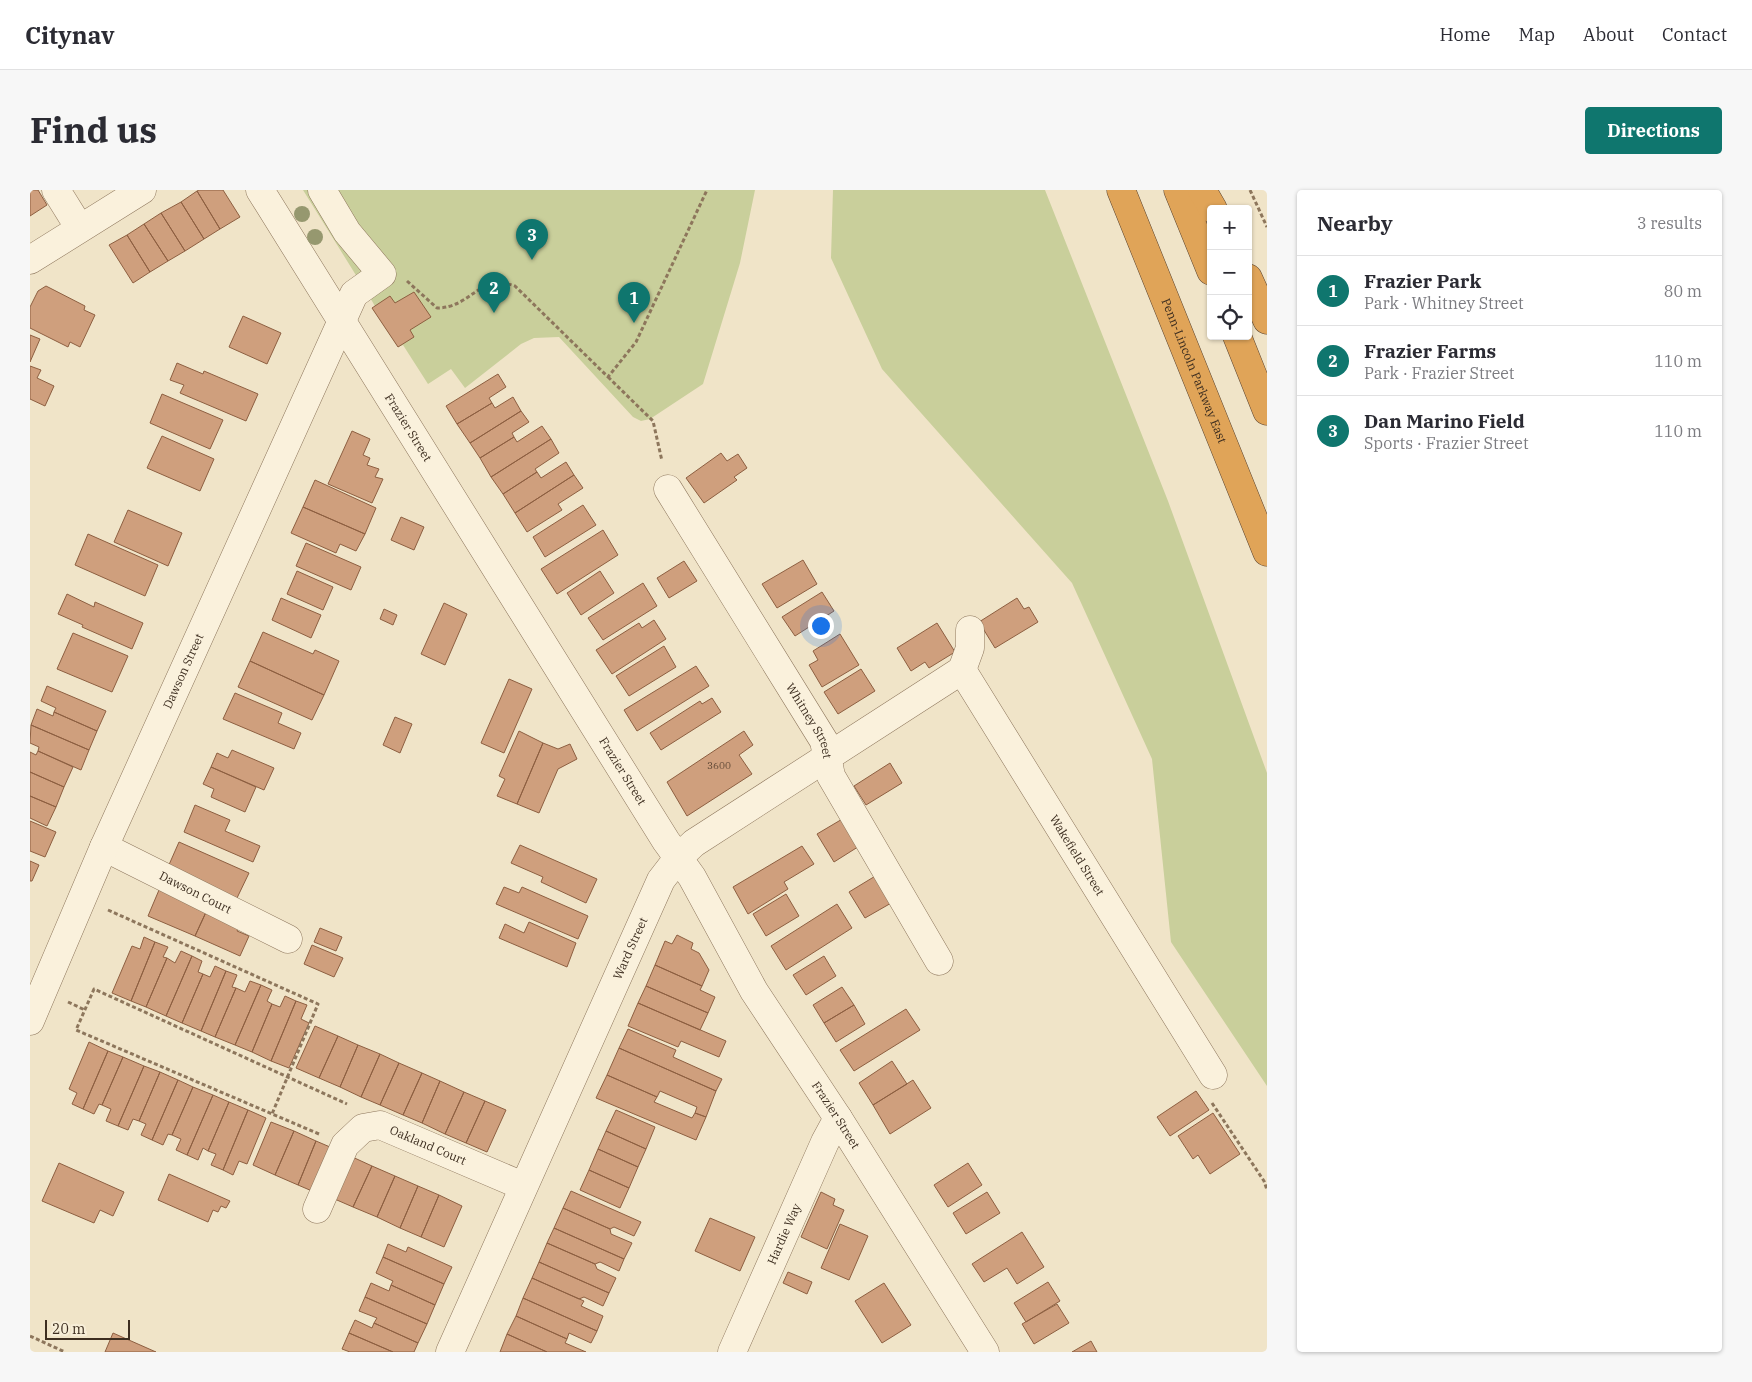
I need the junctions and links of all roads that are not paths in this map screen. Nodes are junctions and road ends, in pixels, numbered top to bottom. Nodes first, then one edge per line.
1 (56, 190) edge
2 (142, 190) edge
3 (260, 190) edge
4 (322, 190) edge
5 (1121, 190) edge
6 (1178, 190) edge
7 (1202, 190) edge
8 (1211, 205) edge
9 (79, 227) junction
10 (30, 260) edge
11 (1207, 261) edge
12 (1252, 287) edge
13 (1267, 320) edge
14 (342, 322) junction
15 (1239, 340) edge
16 (1267, 411) edge
17 (668, 489) road end
18 (1256, 524) junction
19 (1267, 552) edge
20 (1267, 567) edge
21 (970, 630) dead end
22 (962, 670) junction
23 (828, 758) junction
24 (104, 847) junction
25 (678, 858) junction
26 (288, 939) dead end
27 (939, 961) dead end
28 (30, 1021) edge
29 (1213, 1075) road end
30 (838, 1118) junction
31 (523, 1186) junction
32 (317, 1209) dead end
33 (450, 1352) edge
34 (732, 1352) edge
35 (985, 1352) edge

1 - 9 street
2 - 9 street
3 - 14 street, Frazier Street
4 - 14 street, Dawson Street
5 - 18 highway, Penn-Lincoln Parkway East
6 - 11 highway
7 - 8 highway
9 - 10 street
12 - 13 highway
14 - 24 street, Dawson Street
14 - 25 street, Frazier Street
15 - 16 highway
17 - 23 street, Whitney Street
18 - 19 highway, Penn-Lincoln Parkway East
18 - 20 highway
21 - 22 street
22 - 23 street, Ward Street
22 - 29 street, Wakefield Street
23 - 25 street, Ward Street
23 - 27 street, Whitney Street
24 - 26 street, Dawson Court
24 - 28 street, Dawson Street
25 - 30 street, Frazier Street
25 - 31 street, Ward Street
30 - 34 street, Hardie Way
30 - 35 street, Frazier Street
31 - 32 street, Oakland Court
31 - 33 street, Ward Street

